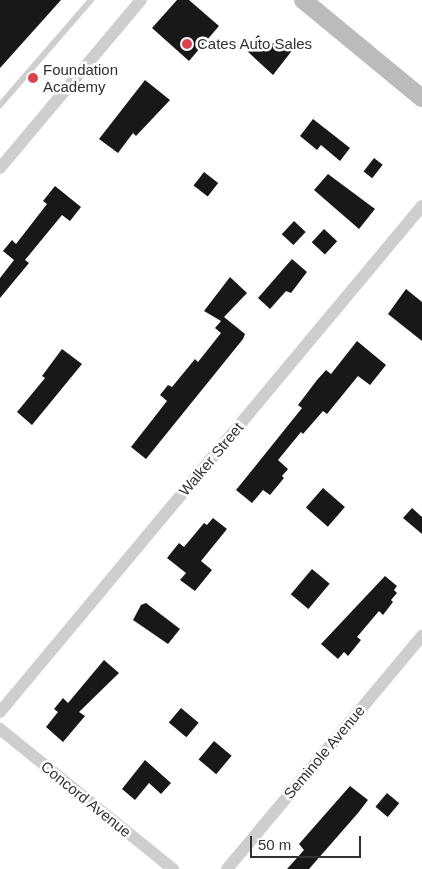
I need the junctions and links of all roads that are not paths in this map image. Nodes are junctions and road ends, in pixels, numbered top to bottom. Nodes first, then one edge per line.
1 (91, 0) edge
2 (303, 0) edge
3 (137, 1) edge
4 (422, 98) edge
5 (0, 105) edge
6 (0, 168) edge
7 (422, 206) edge
8 (422, 636) edge
9 (0, 712) edge
10 (0, 729) edge
11 (173, 869) edge
12 (227, 869) edge

1 - 5 lane
2 - 4 main road
3 - 6 street
7 - 9 street, Walker Street
8 - 12 street, Seminole Avenue
10 - 11 street, Concord Avenue

